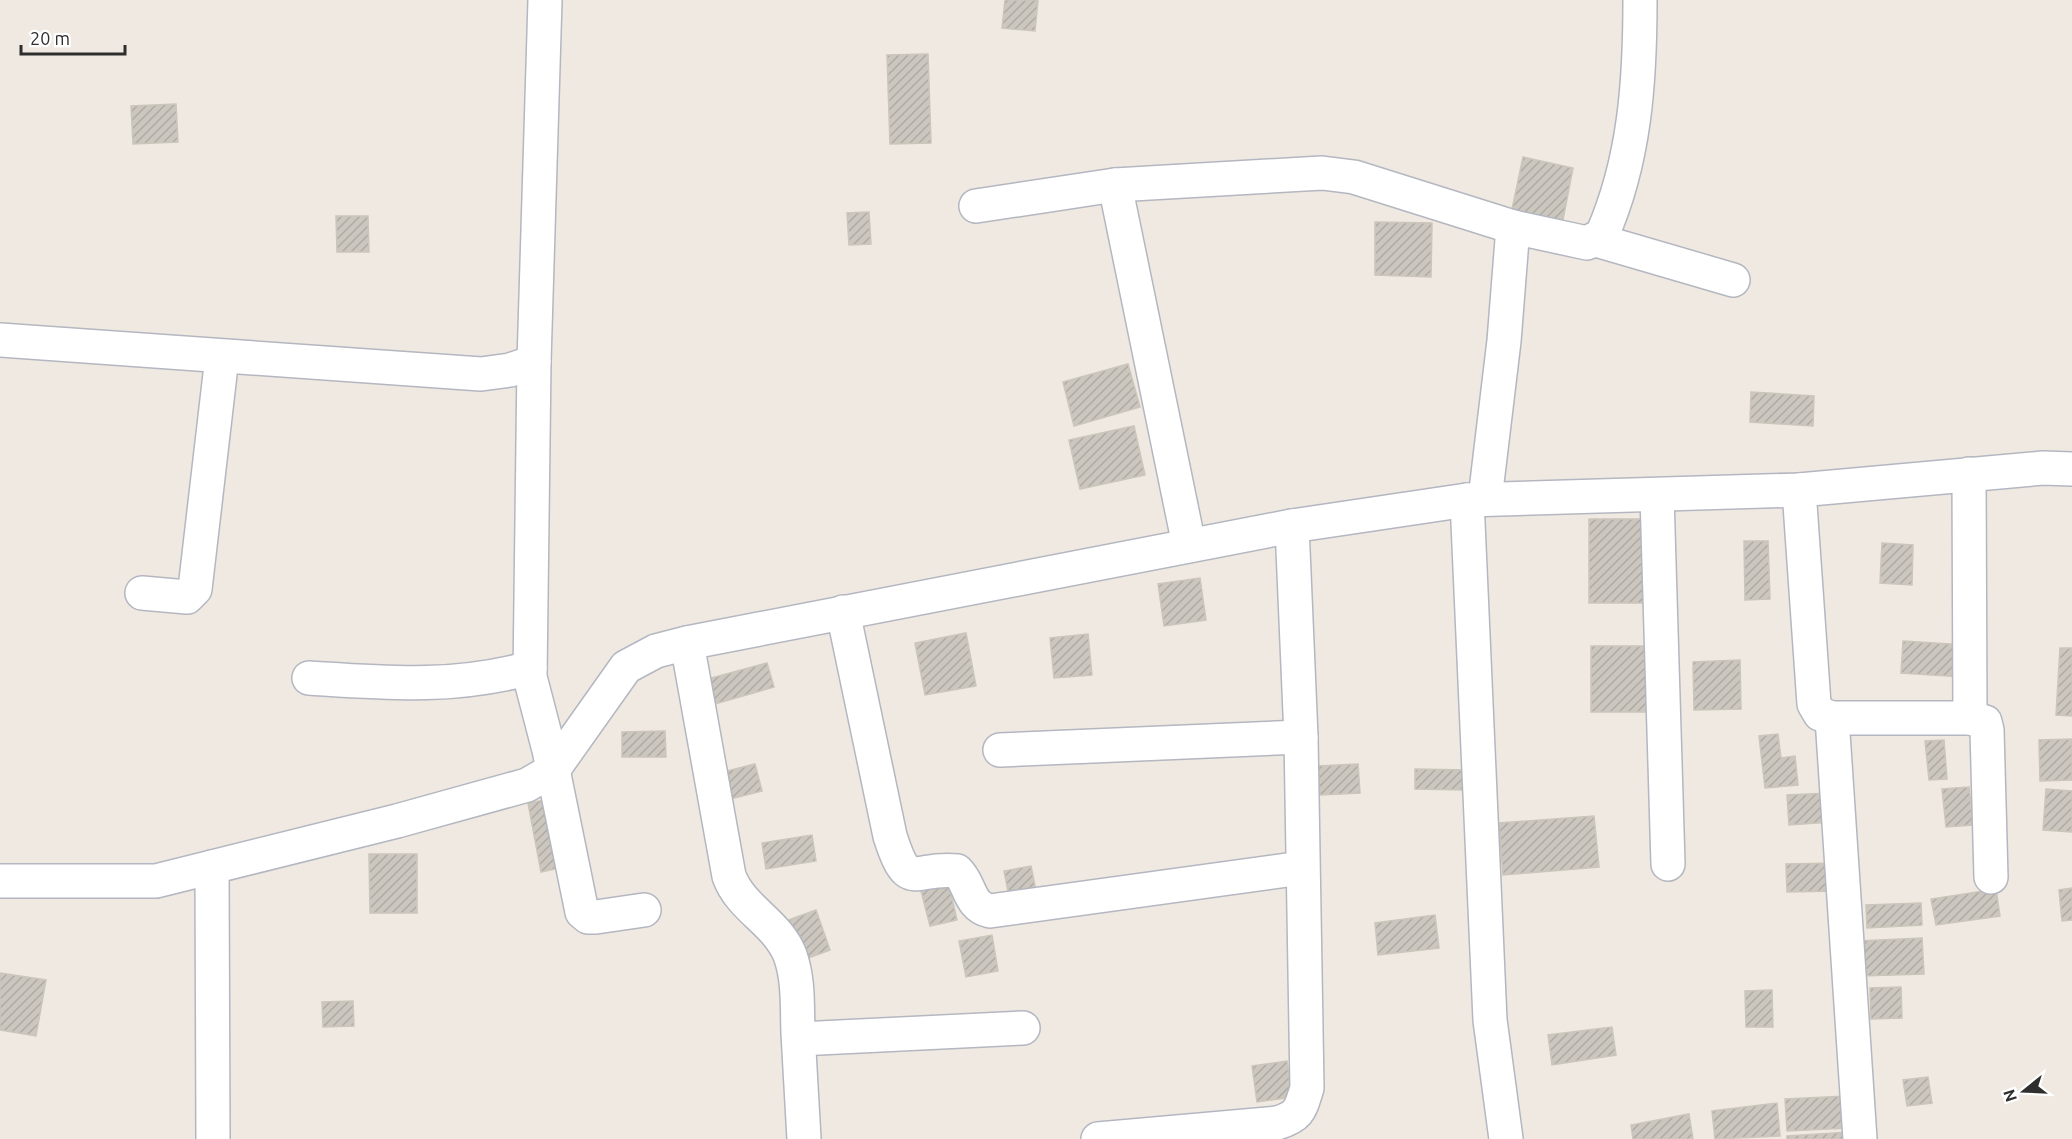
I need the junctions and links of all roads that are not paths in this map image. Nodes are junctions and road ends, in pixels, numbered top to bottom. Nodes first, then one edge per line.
1 (545, 0) edge
2 (1640, 0) edge
3 (1115, 185) junction
4 (976, 206) dead end
5 (1514, 227) junction
6 (1596, 240) junction
7 (1733, 280) dead end
8 (0, 340) edge
9 (222, 357) junction
10 (534, 362) junction
11 (2072, 469) edge
12 (1969, 474) junction
13 (1799, 490) junction
14 (1657, 496) junction
15 (1476, 500) junction
16 (1292, 526) junction
17 (1190, 545) junction
18 (142, 593) dead end
19 (843, 612) junction
20 (687, 643) junction
21 (530, 672) junction
22 (309, 678) dead end
23 (1832, 718) junction
24 (1970, 718) junction
25 (1301, 737) junction
26 (1000, 750) dead end
27 (551, 760) junction
28 (1668, 864) dead end
29 (212, 867) junction
30 (1302, 868) junction
31 (1991, 877) dead end
32 (0, 881) edge
33 (644, 910) dead end
34 (1023, 1028) dead end
35 (799, 1039) junction
36 (213, 1139) edge
37 (804, 1139) edge
38 (1098, 1139) edge
39 (1506, 1139) edge
40 (1860, 1139) edge

1 - 10 street
2 - 6 street
3 - 4 street
3 - 5 street
3 - 17 street
5 - 6 street
5 - 15 street
6 - 7 street
8 - 9 street
9 - 10 street
9 - 18 street
10 - 21 street
11 - 12 street
12 - 13 street
12 - 24 street
13 - 14 street
13 - 23 street
14 - 15 street
14 - 28 street
15 - 16 street
15 - 39 street
16 - 17 street
16 - 25 street
17 - 19 street
19 - 20 street
19 - 30 street
20 - 27 street
20 - 35 street
21 - 22 street
21 - 27 street
23 - 24 street
23 - 40 street
24 - 31 street
25 - 26 street
25 - 30 street
27 - 29 street
27 - 33 street
29 - 32 street
29 - 36 street
30 - 38 street
34 - 35 street
35 - 37 street

